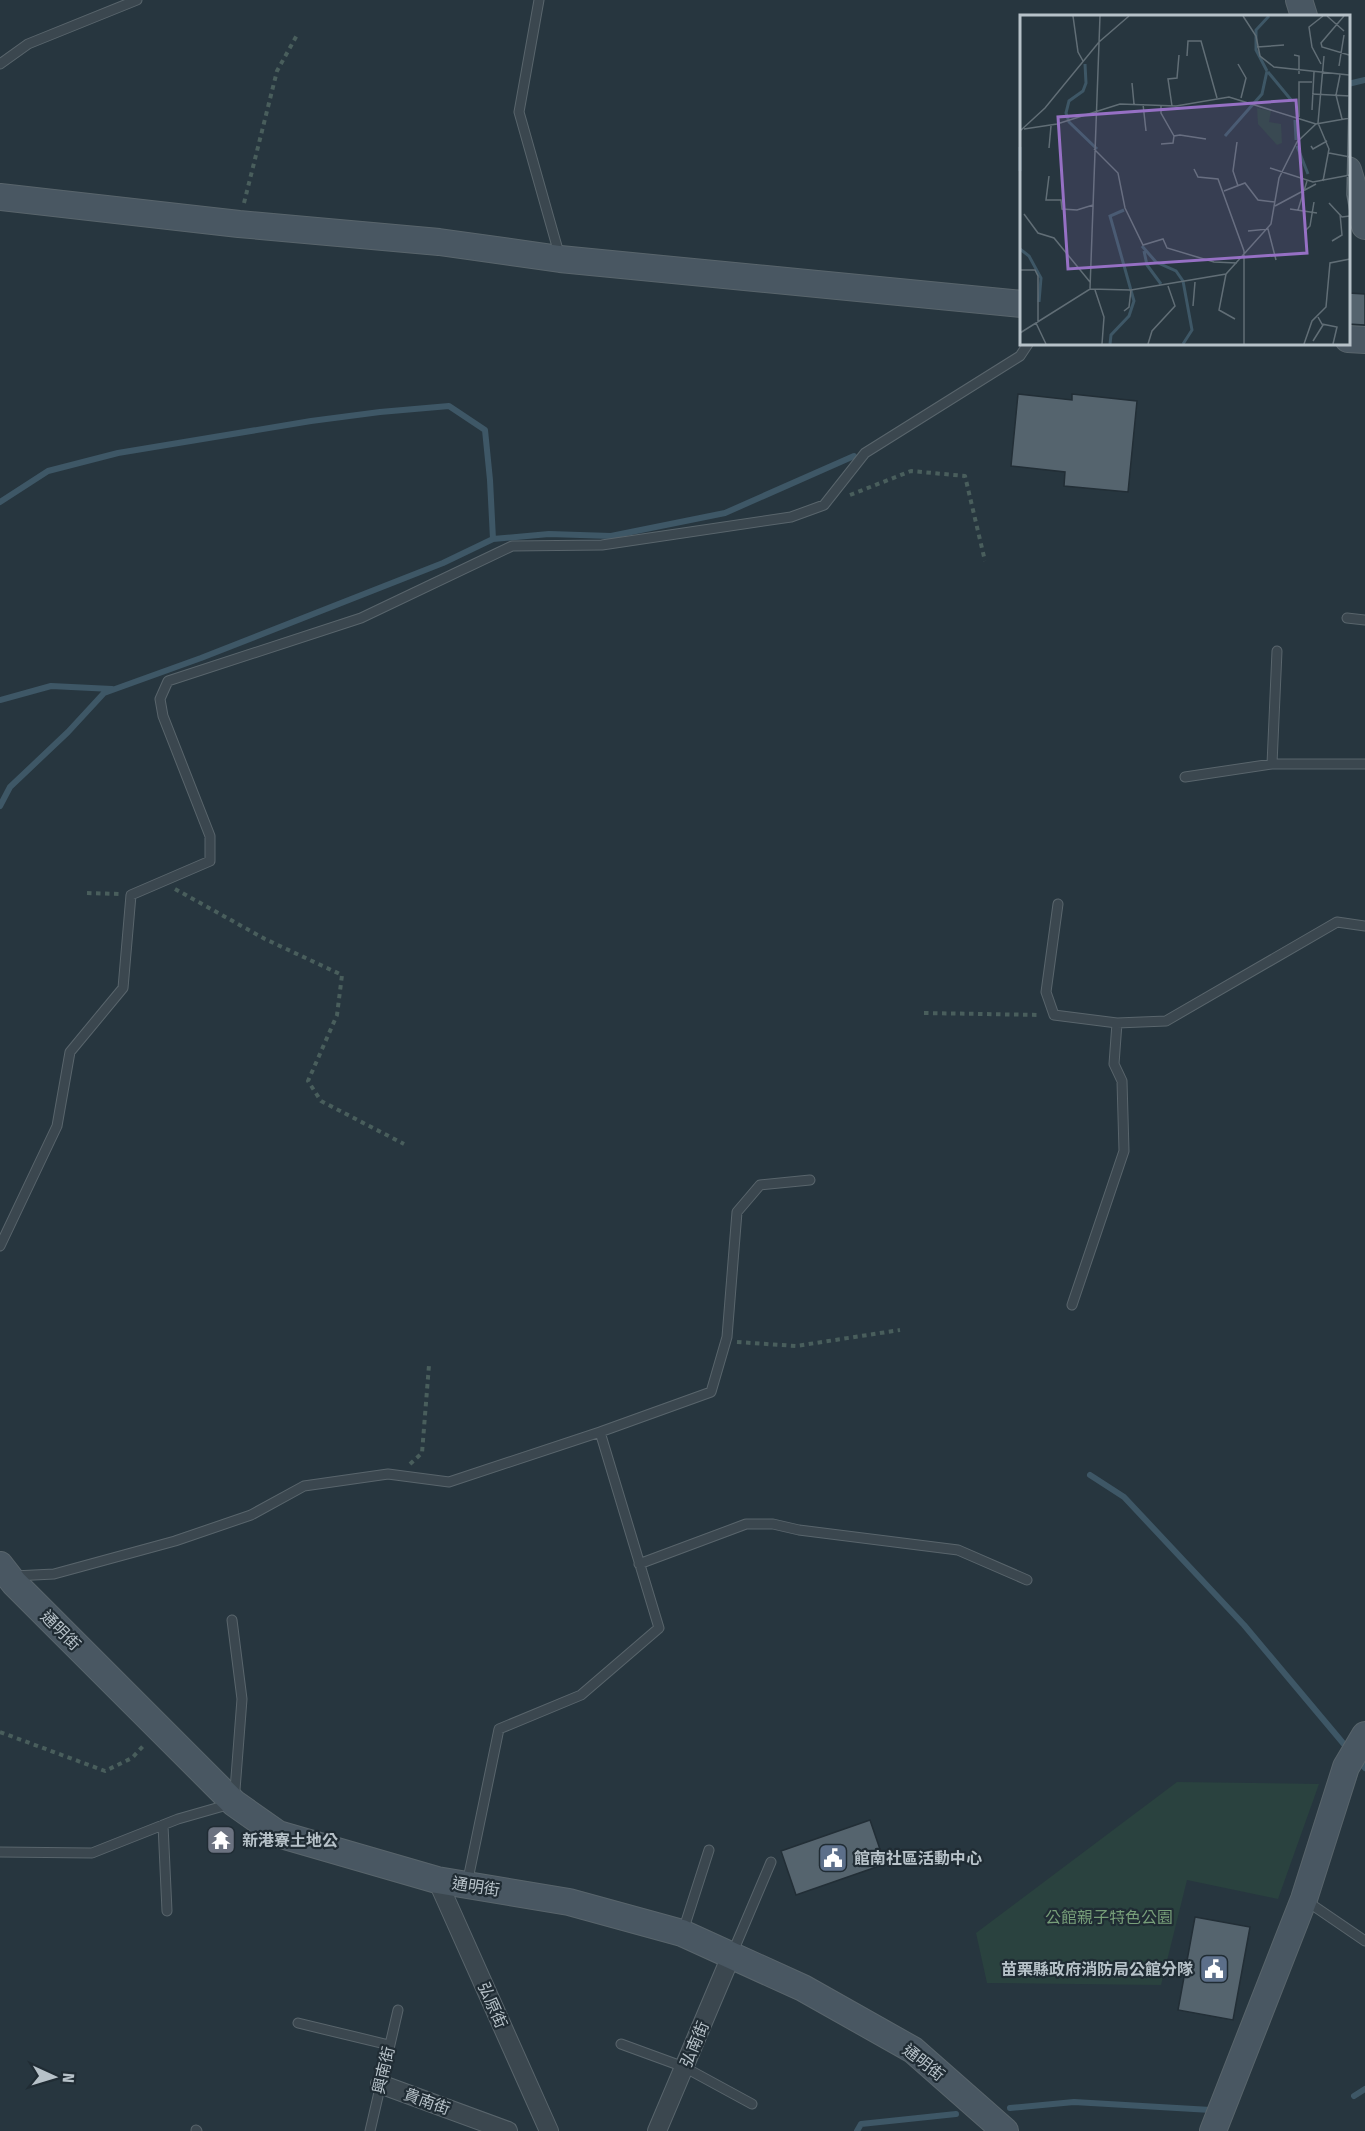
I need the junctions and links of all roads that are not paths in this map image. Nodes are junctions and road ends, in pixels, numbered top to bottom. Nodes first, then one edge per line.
1 (137, 0) edge
2 (539, 0) edge
3 (1299, 0) edge
4 (1304, 15) edge
5 (0, 63) edge
6 (1350, 177) edge
7 (0, 197) edge
8 (1365, 226) edge
9 (560, 259) junction
10 (1020, 304) edge
11 (1350, 339) edge
12 (1365, 340) edge
13 (1027, 345) edge
14 (1347, 618) dead end
15 (1365, 620) edge
16 (1277, 651) dead end
17 (1272, 764) junction
18 (1365, 764) edge
19 (1185, 777) dead end
20 (1058, 904) dead end
21 (1365, 926) edge
22 (1117, 1023) junction
23 (810, 1180) dead end
24 (0, 1246) edge
25 (1072, 1305) dead end
26 (600, 1432) junction
27 (639, 1564) junction
28 (3, 1573) edge
29 (1027, 1580) dead end
30 (232, 1620) dead end
31 (1365, 1735) edge
32 (234, 1803) junction
33 (163, 1825) junction
34 (709, 1850) dead end
35 (0, 1852) edge
36 (771, 1862) dead end
37 (437, 1880) junction
38 (467, 1884) junction
39 (1304, 1899) junction
40 (166, 1911) dead end
41 (682, 1933) junction
42 (1365, 1941) edge
43 (731, 1956) junction
44 (398, 2010) dead end
45 (298, 2023) dead end
46 (621, 2044) dead end
47 (389, 2045) junction
48 (684, 2067) junction
49 (380, 2084) junction
50 (752, 2104) dead end
51 (370, 2131) edge
52 (508, 2131) edge
53 (549, 2131) edge
54 (657, 2131) edge
55 (1005, 2131) edge
56 (1213, 2131) edge

1 - 5 lane
2 - 9 lane
3 - 4 street
6 - 8 street
7 - 9 street
9 - 10 street
11 - 12 street
13 - 24 lane
14 - 15 lane
16 - 17 lane
17 - 18 lane
17 - 19 lane
20 - 22 lane
21 - 22 lane
22 - 25 lane
23 - 26 lane
26 - 27 lane
26 - 28 lane
27 - 29 lane
27 - 38 lane
28 - 32 street, 通明街
30 - 32 lane
31 - 39 street
32 - 33 lane
32 - 37 street, 通明街
33 - 35 lane
33 - 40 lane
34 - 41 lane
36 - 43 lane
37 - 38 street, 通明街
37 - 53 street, 弘原街
38 - 41 street, 通明街
39 - 42 lane
39 - 56 street
41 - 43 street, 通明街
43 - 48 street, 弘南街
43 - 55 street, 通明街
44 - 47 lane, 興南街
45 - 47 lane
46 - 48 lane
47 - 49 lane, 興南街
48 - 50 lane
48 - 54 street, 弘南街
49 - 51 lane, 興南街
49 - 52 street, 貴南街

